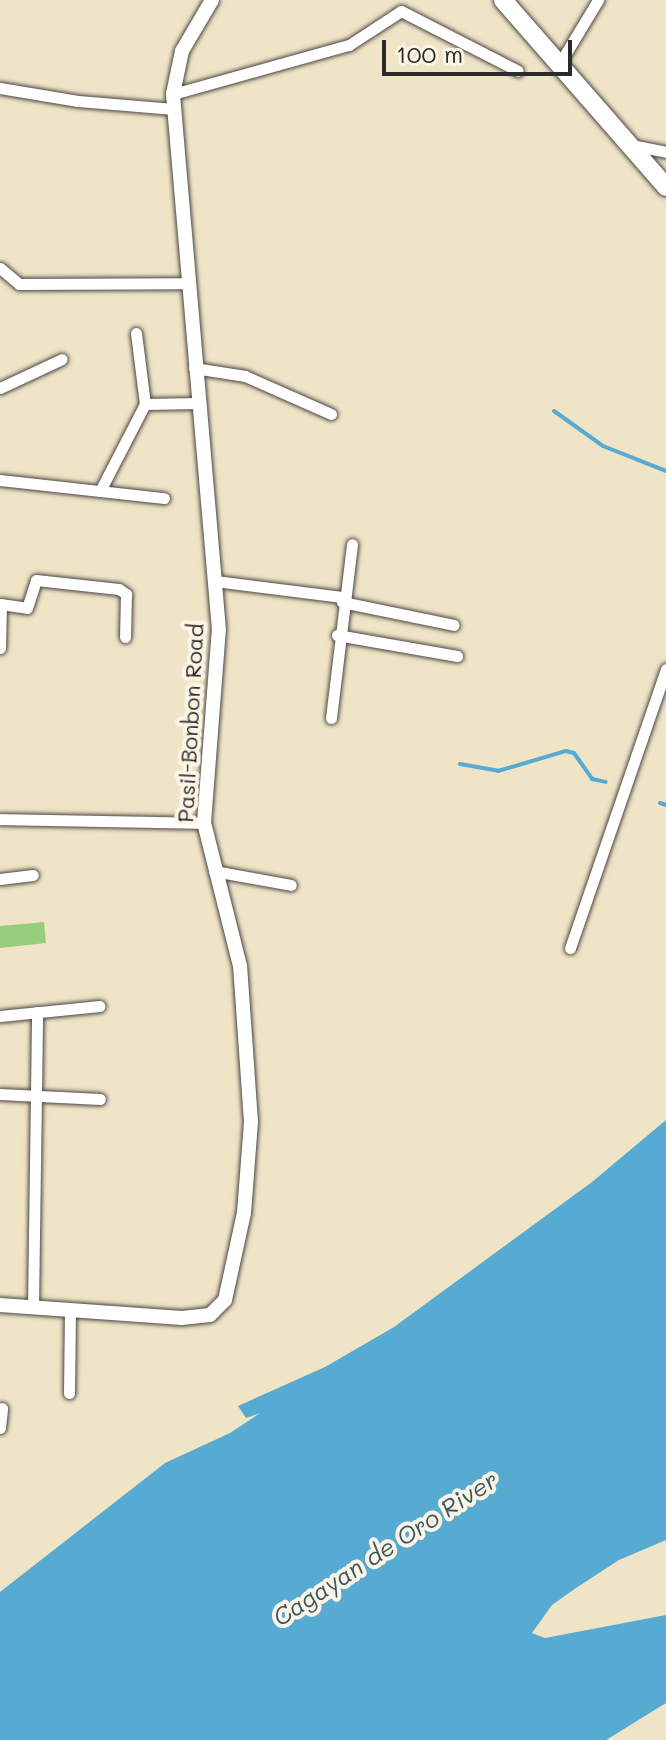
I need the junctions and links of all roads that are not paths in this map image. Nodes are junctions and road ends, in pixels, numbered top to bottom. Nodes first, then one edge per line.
1 (212, 0) edge
2 (503, 0) edge
3 (598, 0) edge
4 (560, 63) junction
5 (518, 71) dead end
6 (0, 88) edge
7 (174, 102) junction
8 (630, 145) junction
9 (666, 152) edge
10 (666, 187) edge
11 (0, 268) edge
12 (186, 283) junction
13 (136, 333) dead end
14 (62, 359) dead end
15 (194, 368) junction
16 (0, 388) edge
17 (198, 403) junction
18 (145, 404) junction
19 (331, 414) dead end
20 (0, 480) edge
21 (100, 491) junction
22 (164, 498) dead end
23 (352, 544) dead end
24 (215, 581) junction
25 (342, 599) junction
26 (1, 604) edge
27 (454, 625) dead end
28 (337, 635) junction
29 (125, 637) dead end
30 (0, 648) edge
31 (457, 656) dead end
32 (666, 669) edge
33 (331, 718) dead end
34 (0, 819) edge
35 (204, 823) junction
36 (214, 871) junction
37 (33, 875) dead end
38 (0, 879) edge
39 (291, 885) dead end
40 (570, 948) dead end
41 (100, 1006) dead end
42 (37, 1012) junction
43 (0, 1016) edge
44 (0, 1094) edge
45 (35, 1094) junction
46 (100, 1099) dead end
47 (0, 1305) edge
48 (33, 1308) junction
49 (70, 1310) junction
50 (69, 1393) dead end
51 (2, 1408) dead end
52 (0, 1428) edge

1 - 7 street, Pasil-Bonbon Road
2 - 4 main road
3 - 4 street
4 - 8 main road
5 - 7 street
6 - 7 street
7 - 12 street, Pasil-Bonbon Road
8 - 9 street
8 - 10 main road
11 - 12 street
12 - 15 street, Pasil-Bonbon Road
13 - 18 street
14 - 16 street
15 - 17 street, Pasil-Bonbon Road
15 - 19 street
17 - 18 street
17 - 24 street, Pasil-Bonbon Road
18 - 21 street
20 - 21 street
21 - 22 street
23 - 25 street
24 - 25 street
24 - 35 street, Pasil-Bonbon Road
25 - 27 street
25 - 28 street
26 - 29 street
26 - 30 street
28 - 31 street
28 - 33 street
32 - 40 street
34 - 35 street
35 - 36 street, Pasil-Bonbon Road
36 - 39 street
36 - 49 street, Pasil-Bonbon Road
37 - 38 street
41 - 42 street
42 - 43 street
42 - 45 street
44 - 45 street
45 - 46 street
45 - 48 street
47 - 48 street, Pasil-Bonbon Road
48 - 49 street, Pasil-Bonbon Road
49 - 50 street
51 - 52 street

